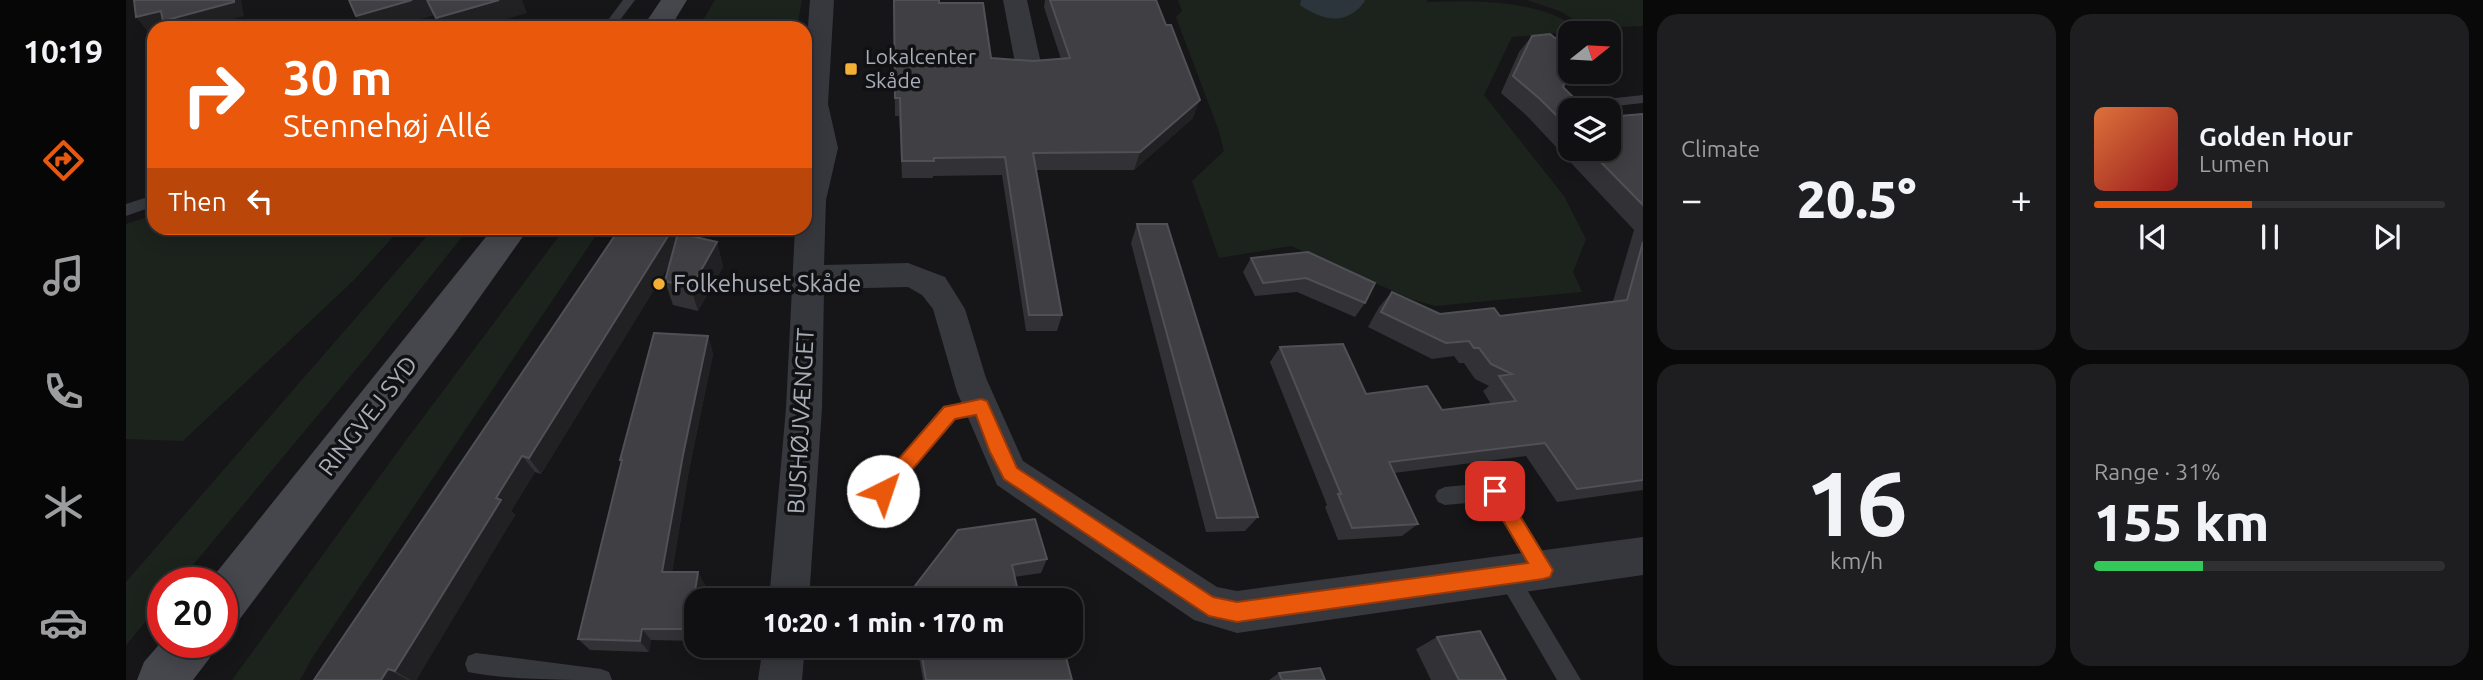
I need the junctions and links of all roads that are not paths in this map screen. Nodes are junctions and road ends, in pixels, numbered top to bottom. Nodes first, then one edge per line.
1 (629, 0) edge
2 (674, 0) edge
3 (822, 0) edge
4 (1015, 0) edge
5 (612, 21) edge
6 (660, 21) edge
7 (1029, 68) edge
8 (1643, 99) edge
9 (1621, 101) edge
10 (815, 104) junction
11 (812, 113) edge
12 (812, 178) edge
13 (147, 202) edge
14 (126, 209) edge
15 (507, 235) edge
16 (808, 235) edge
17 (808, 277) junction
18 (981, 407) junction
19 (883, 491) dead end
20 (1445, 496) dead end
21 (1643, 556) edge
22 (1543, 570) junction
23 (1507, 575) junction
24 (238, 583) edge
25 (790, 588) edge
26 (179, 658) edge
27 (783, 658) edge
28 (476, 664) dead end
29 (162, 680) edge
30 (601, 680) edge
31 (780, 680) edge
32 (1570, 680) edge

1 - 5 lane
2 - 6 main road
3 - 10 street, BUSHØJVÆNGET
4 - 7 street
8 - 9 lane
10 - 11 street, BUSHØJVÆNGET
10 - 12 street, BUSHØJVÆNGET
13 - 14 lane
15 - 24 main road, RINGVEJ SYD
16 - 17 street, BUSHØJVÆNGET
17 - 18 street
17 - 25 street, BUSHØJVÆNGET
18 - 19 lane
18 - 23 street
20 - 22 lane
21 - 22 street
22 - 23 street
23 - 32 lane
26 - 29 main road
27 - 31 street
28 - 30 lane

